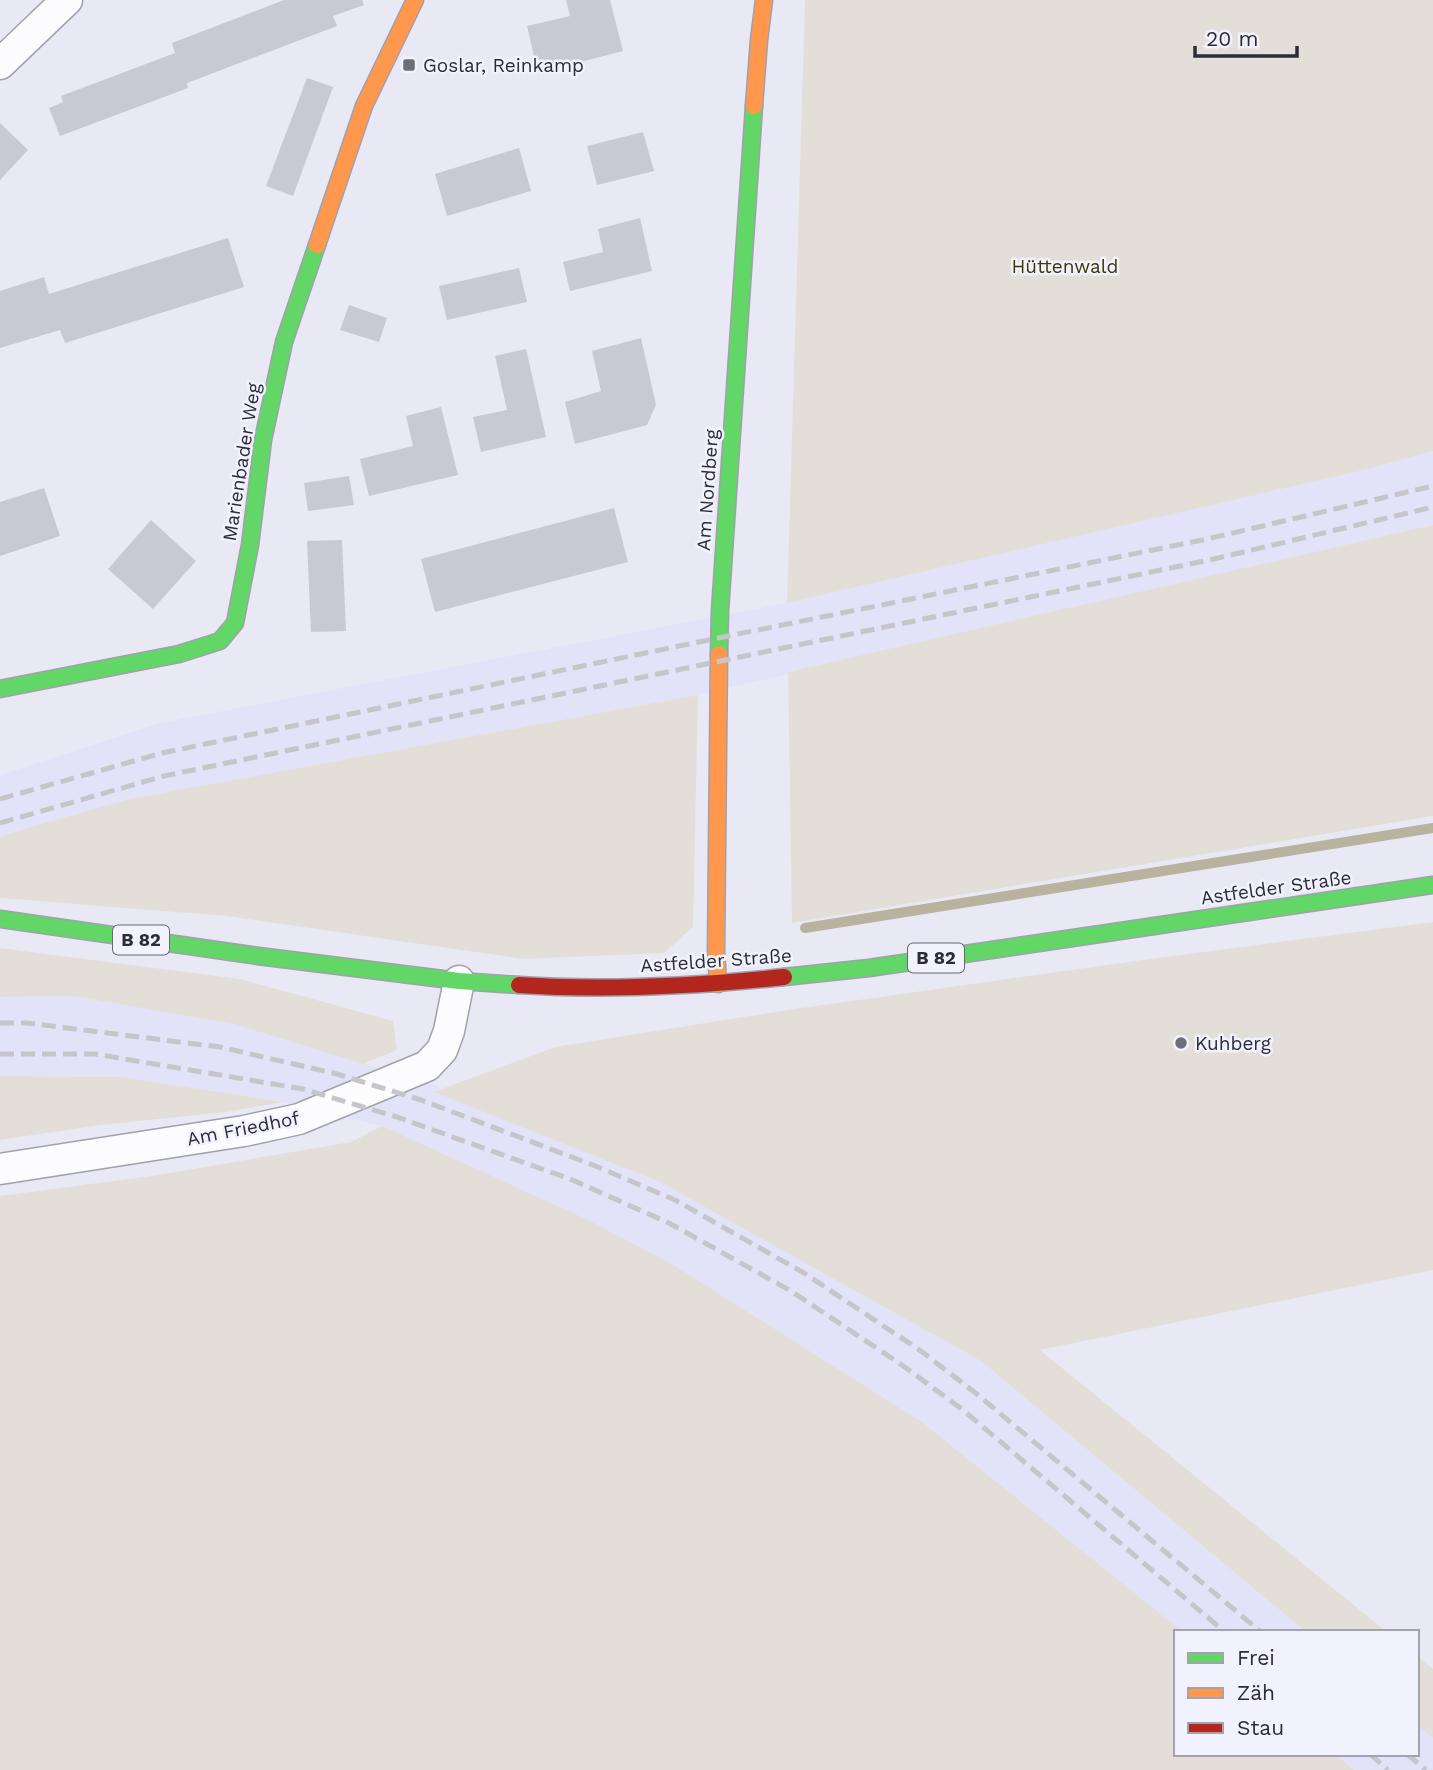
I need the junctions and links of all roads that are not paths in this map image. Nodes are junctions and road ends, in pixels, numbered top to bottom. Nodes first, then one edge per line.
1 (67, 0) edge
2 (415, 0) edge
3 (764, 0) edge
4 (0, 64) edge
5 (0, 689) edge
6 (1433, 885) edge
7 (0, 919) edge
8 (459, 981) junction
9 (718, 984) junction
10 (0, 1169) edge

1 - 4 street
2 - 5 street, Marienbader Weg
3 - 9 street, Am Nordberg
6 - 9 street, Astfelder Straße / B 82
7 - 8 street, Astfelder Straße / B 82
8 - 9 street, Astfelder Straße / B 82
8 - 10 street, Am Friedhof

